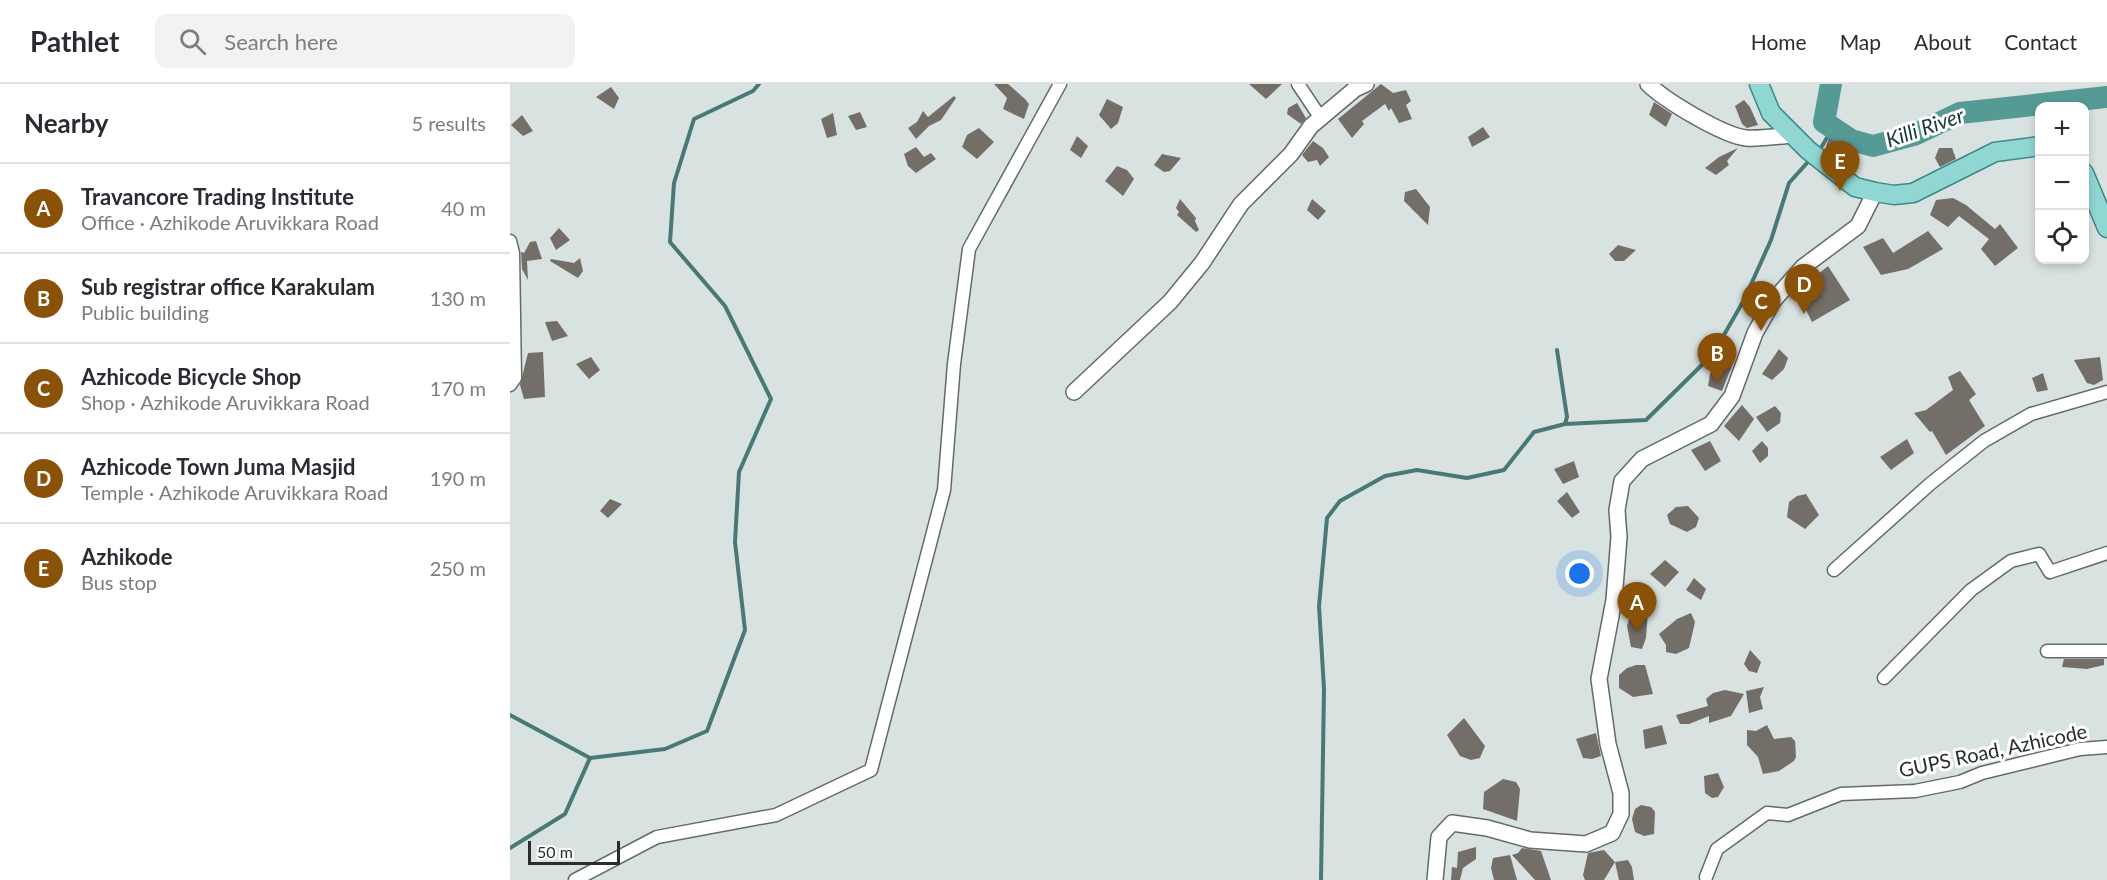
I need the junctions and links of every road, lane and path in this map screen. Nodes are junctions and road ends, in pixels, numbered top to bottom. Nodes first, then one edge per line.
1 (1060, 84) edge
2 (1298, 84) edge
3 (1366, 84) edge
4 (1648, 84) edge
5 (1759, 84) edge
6 (1320, 117) junction
7 (1793, 135) junction
8 (2035, 147) edge
9 (2089, 183) edge
10 (1875, 192) junction
11 (2107, 228) edge
12 (510, 241) edge
13 (510, 385) edge
14 (1074, 392) dead end
15 (2107, 393) edge
16 (2107, 553) edge
17 (1834, 570) dead end
18 (2047, 651) dead end
19 (2107, 651) edge
20 (1884, 678) dead end
21 (2107, 747) edge
22 (1706, 877) dead end
23 (575, 880) edge
24 (1435, 880) edge

1 - 23 street
2 - 6 street
3 - 6 street
4 - 7 street
5 - 7 main road
6 - 14 street
7 - 10 main road
8 - 10 main road
9 - 11 main road
10 - 24 street
12 - 13 street
15 - 17 street
16 - 20 street
18 - 19 street
21 - 22 street, GUPS Road, Azhicode

